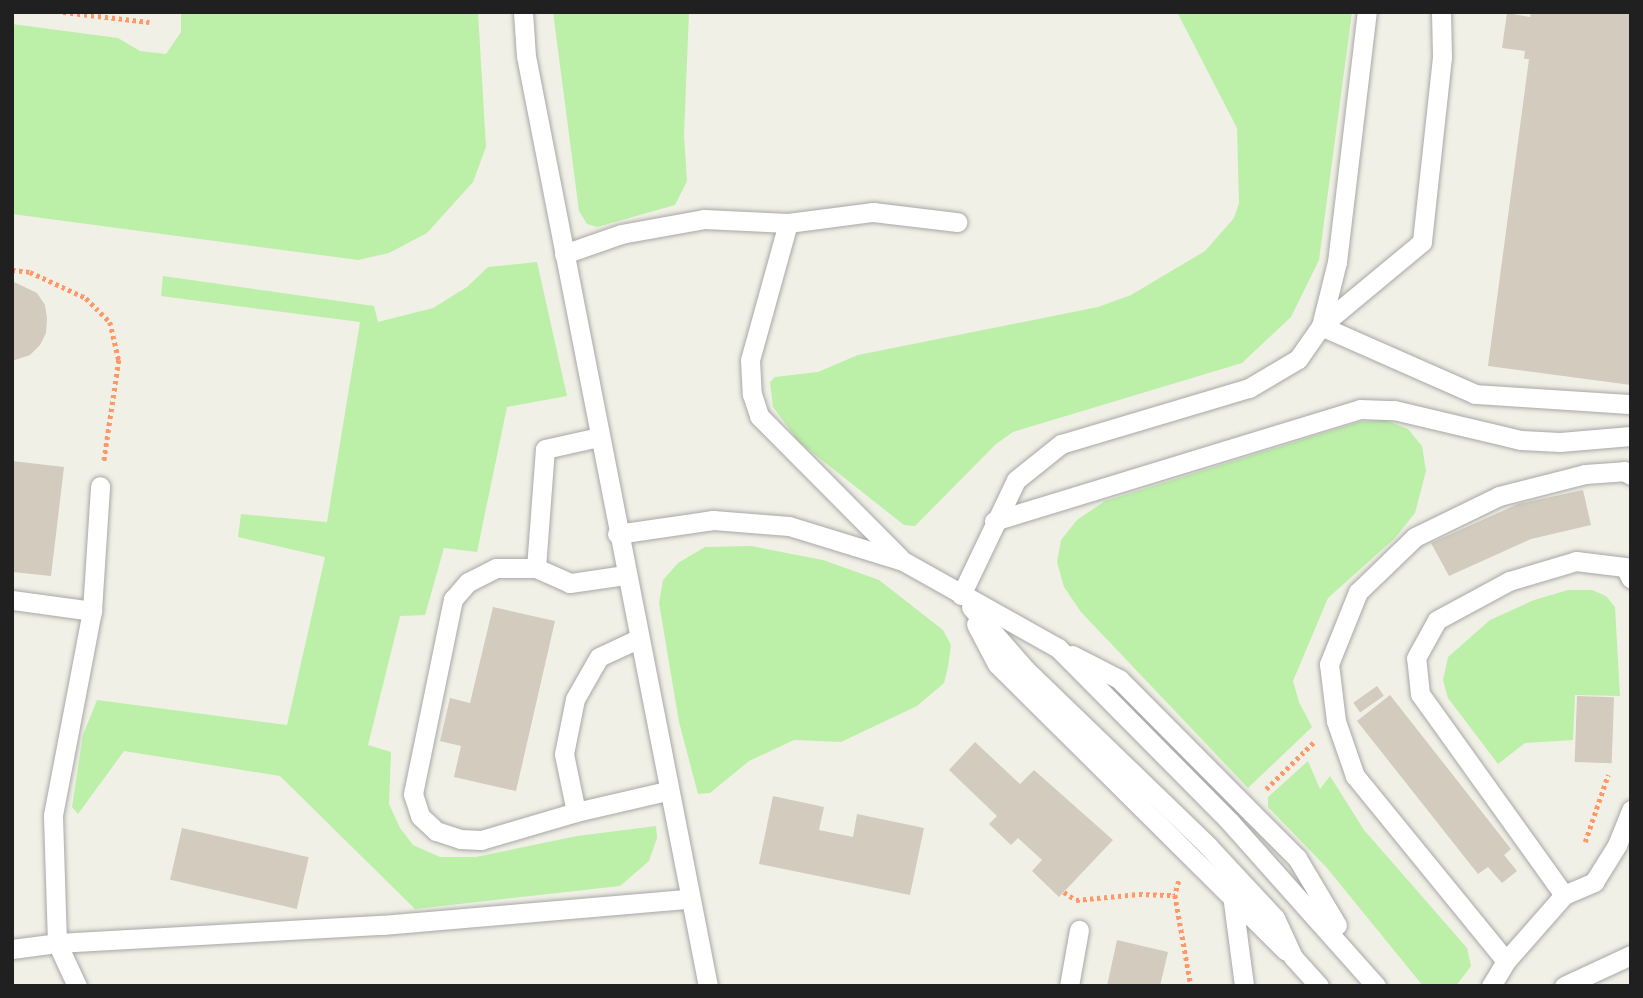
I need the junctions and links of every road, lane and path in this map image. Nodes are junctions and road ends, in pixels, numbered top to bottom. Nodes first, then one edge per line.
1 (63, 12) edge
2 (523, 12) edge
3 (1367, 12) edge
4 (1441, 12) edge
5 (149, 22) dead end
6 (957, 222) dead end
7 (788, 223) junction
8 (564, 254) junction
9 (12, 270) edge
10 (1321, 326) junction
11 (1631, 404) edge
12 (1631, 436) edge
13 (598, 437) junction
14 (1631, 475) edge
15 (100, 486) joint
16 (995, 521) junction
17 (617, 534) junction
18 (903, 561) junction
19 (536, 568) junction
20 (625, 575) junction
21 (1631, 579) edge
22 (961, 595) junction
23 (12, 600) edge
24 (92, 611) junction
25 (638, 639) junction
26 (667, 791) junction
27 (1631, 810) edge
28 (576, 812) junction
29 (1064, 892) dead end
30 (1175, 895) dead end
31 (1564, 895) junction
32 (688, 899) junction
33 (1233, 902) junction
34 (1079, 930) dead end
35 (57, 943) junction
36 (12, 949) edge
37 (1631, 956) edge
38 (1293, 957) junction
39 (1506, 961) junction
40 (77, 986) edge
41 (708, 986) edge
42 (1069, 986) edge
43 (1244, 986) edge
44 (1319, 986) edge
45 (1376, 986) edge
46 (1490, 986) edge
47 (1564, 986) edge

1 - 5 path
2 - 8 lane
3 - 10 lane
4 - 10 lane
6 - 7 lane
7 - 8 lane
7 - 18 lane
8 - 13 lane
9 - 15 path
10 - 11 lane
10 - 16 lane
12 - 16 lane
13 - 17 lane
13 - 19 lane
14 - 39 lane
15 - 24 lane
16 - 22 lane
17 - 18 lane
17 - 20 lane
18 - 22 lane
19 - 20 lane
19 - 28 lane
20 - 25 lane
21 - 31 lane
22 - 33 lane
22 - 38 lane
22 - 45 lane
23 - 24 lane
24 - 35 lane
25 - 26 lane
25 - 28 lane
26 - 28 lane
26 - 32 lane
27 - 31 lane
29 - 30 path
31 - 39 lane
32 - 35 lane
32 - 41 lane
33 - 38 lane
33 - 43 lane
34 - 42 lane
35 - 36 lane
35 - 40 lane
37 - 47 lane
38 - 44 lane
39 - 46 lane

